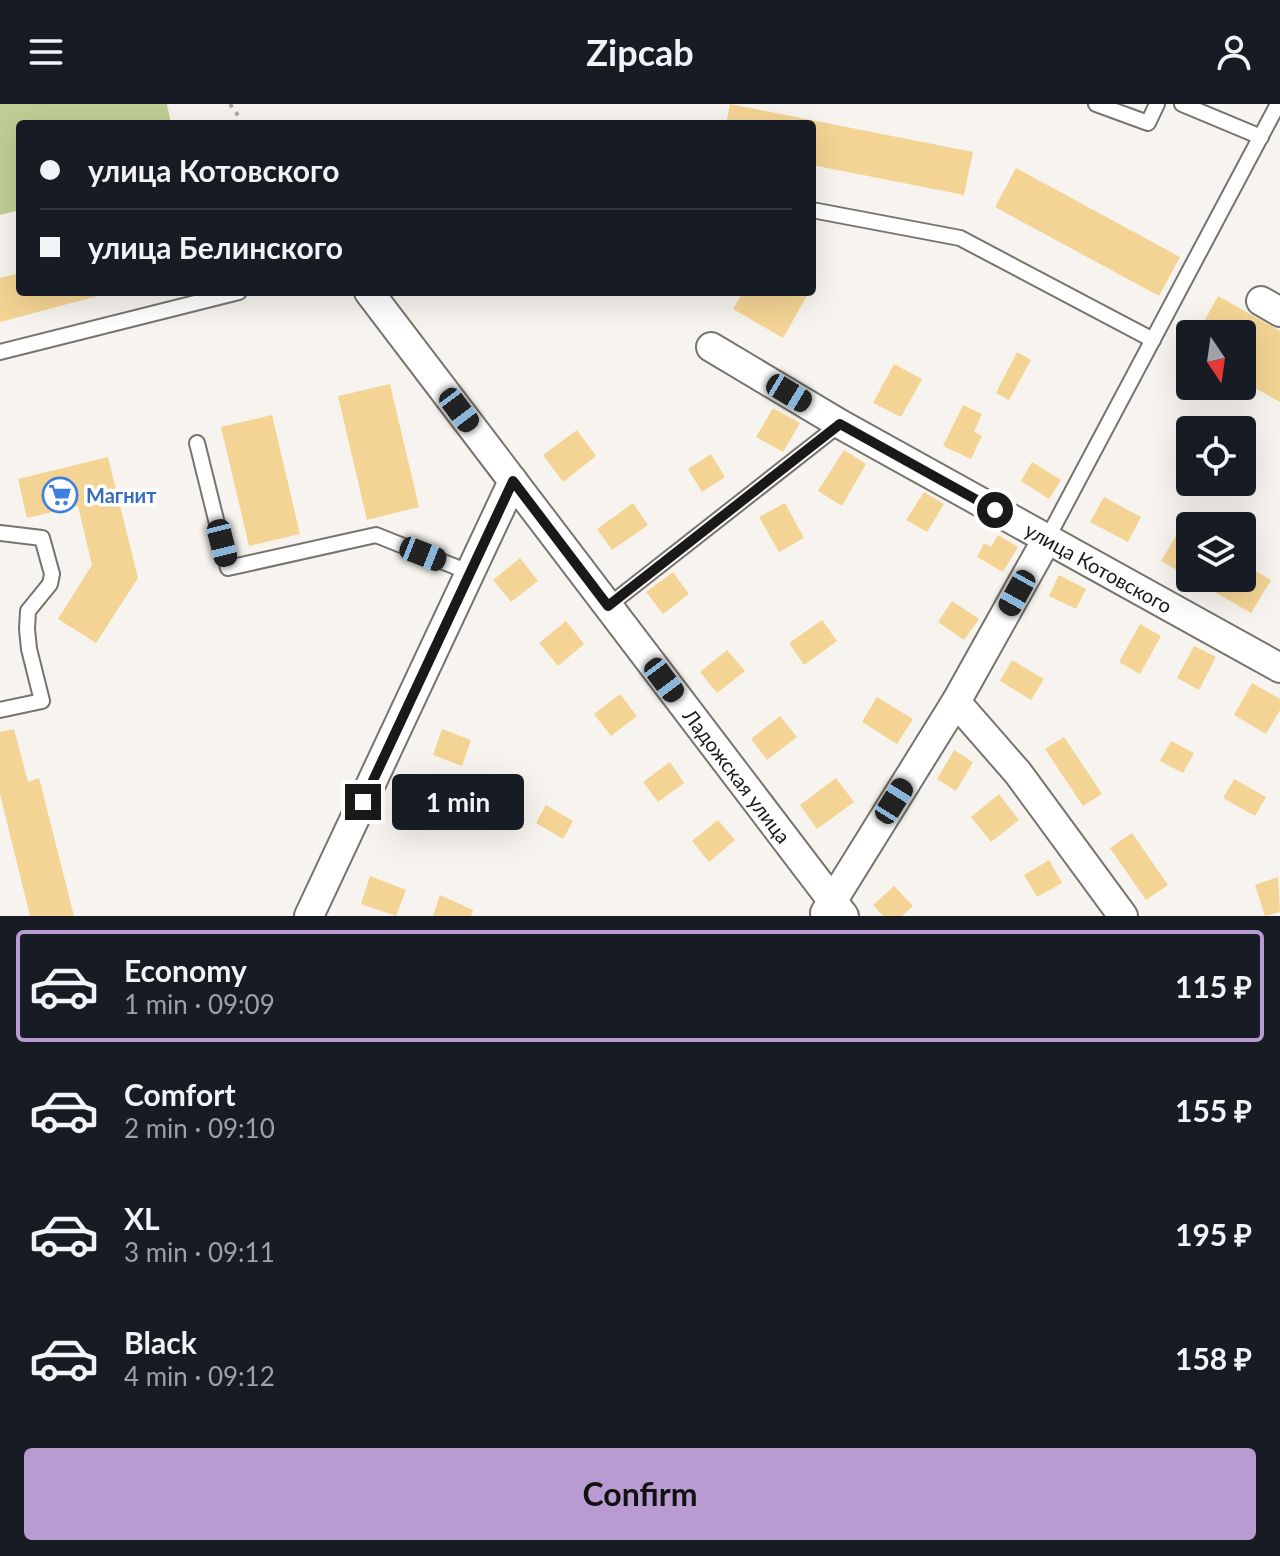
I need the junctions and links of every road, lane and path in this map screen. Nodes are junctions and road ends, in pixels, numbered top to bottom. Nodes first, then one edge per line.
1 (1096, 104) edge
2 (1157, 104) edge
3 (1182, 104) edge
4 (1278, 104) edge
5 (1261, 137) junction
6 (816, 211) edge
7 (223, 296) edge
8 (372, 296) edge
9 (1153, 340) junction
10 (711, 347) dead end
11 (0, 352) edge
12 (840, 424) junction
13 (197, 443) dead end
14 (513, 481) junction
15 (0, 533) edge
16 (1047, 539) junction
17 (471, 573) junction
18 (608, 606) junction
19 (1280, 668) edge
20 (956, 702) junction
21 (0, 710) edge
22 (833, 911) edge
23 (309, 916) edge
24 (1123, 916) edge

1 - 2 lane
3 - 5 lane
4 - 5 lane
5 - 9 lane
6 - 9 lane
7 - 11 lane
8 - 14 street, Ладожская улица
9 - 16 lane
10 - 12 street, улица Котовского
12 - 16 street, улица Котовского
12 - 18 lane
13 - 17 lane
14 - 17 street
14 - 18 street, Ладожская улица
15 - 21 lane
16 - 19 street, улица Котовского
16 - 20 street
17 - 23 street
18 - 22 street, Ладожская улица
20 - 22 street
20 - 24 street

